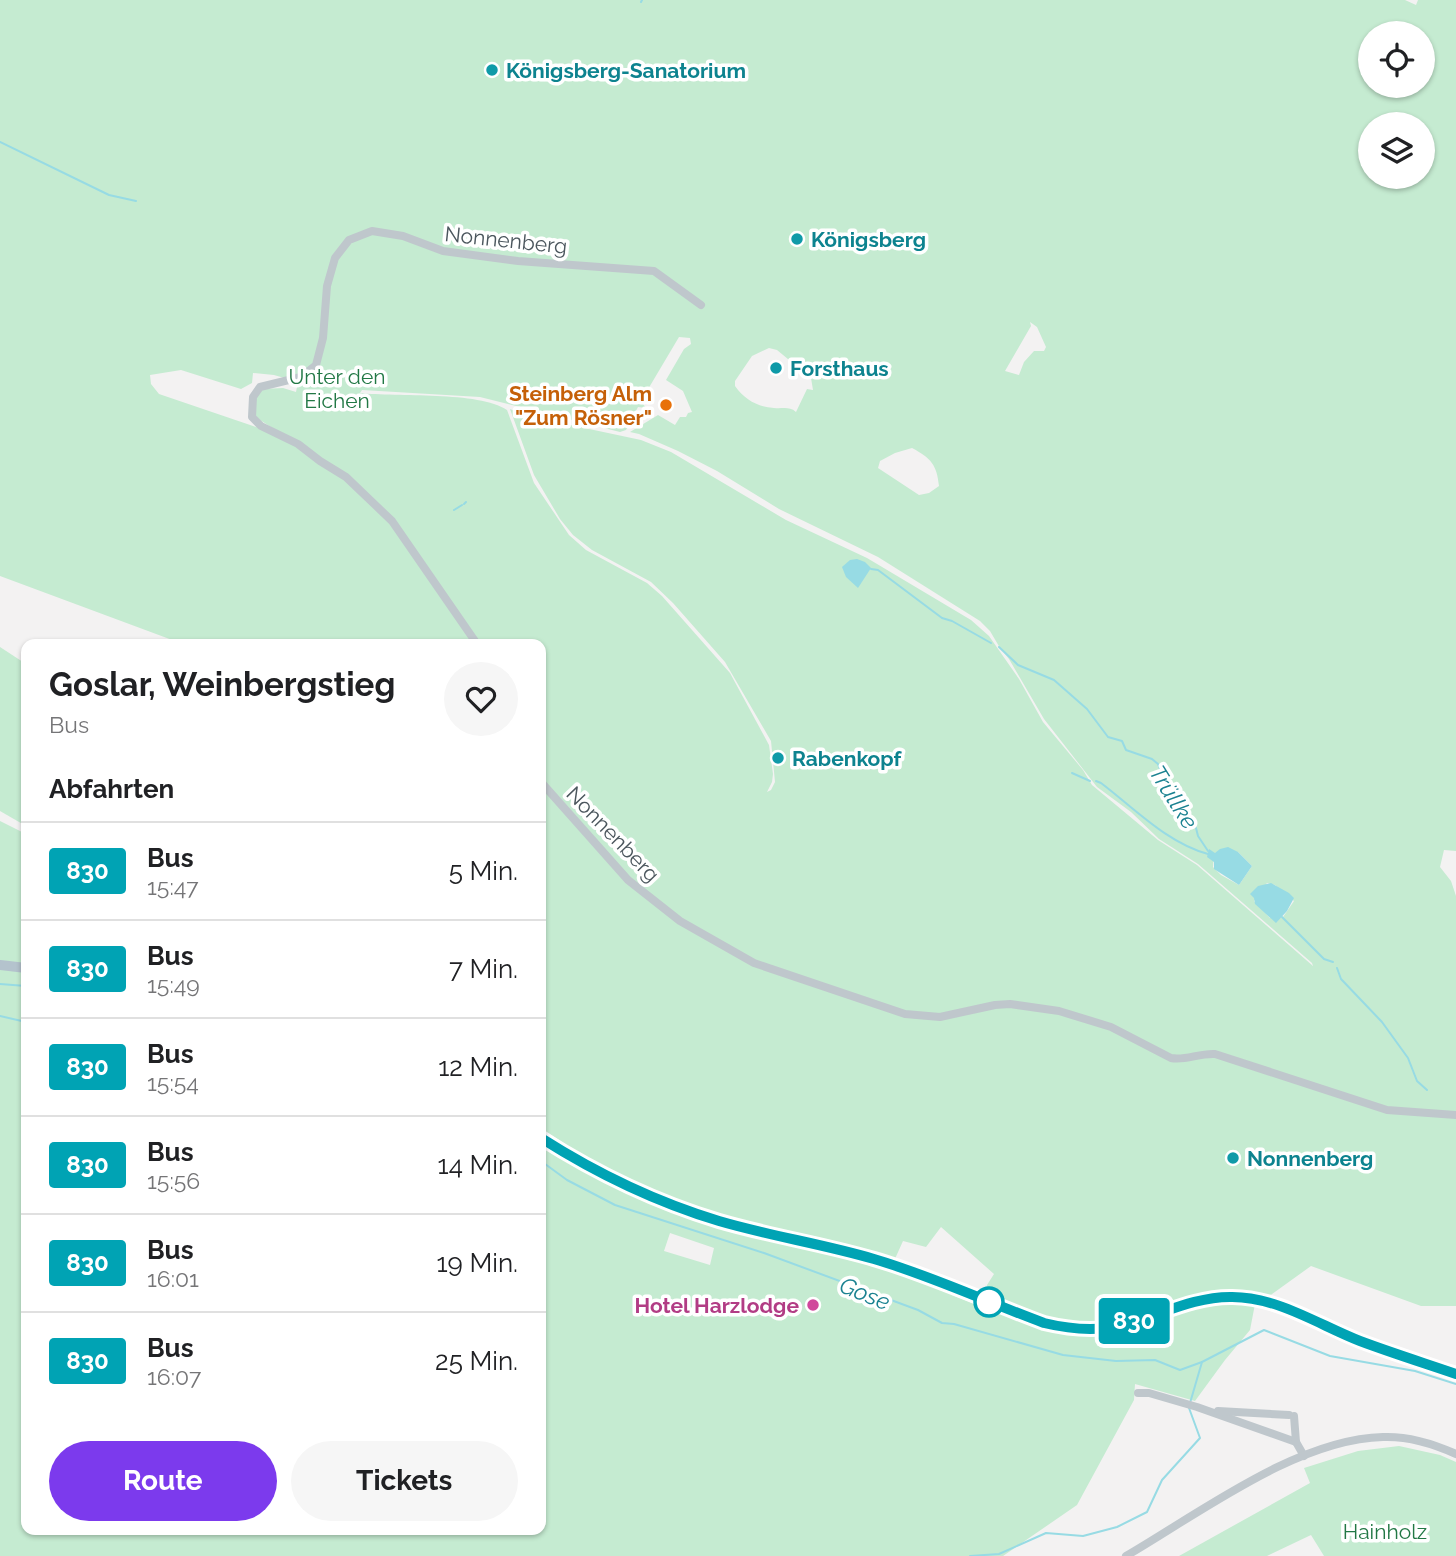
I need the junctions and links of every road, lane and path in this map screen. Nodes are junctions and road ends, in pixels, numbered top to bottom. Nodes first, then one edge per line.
1 (701, 305) dead end
2 (474, 639) edge
3 (546, 788) edge
4 (0, 965) edge
5 (21, 967) edge
6 (1456, 1115) edge
7 (546, 1141) edge
8 (1456, 1374) edge
9 (1138, 1393) dead end
10 (1208, 1411) junction
11 (1296, 1442) junction
12 (1456, 1454) edge
13 (1304, 1456) junction
14 (1126, 1556) edge

1 - 2 street, Nonnenberg
3 - 6 street, Nonnenberg
4 - 5 main road
7 - 8 main road
9 - 10 street
10 - 11 street
10 - 11 street
11 - 13 street
12 - 13 street
13 - 14 street

